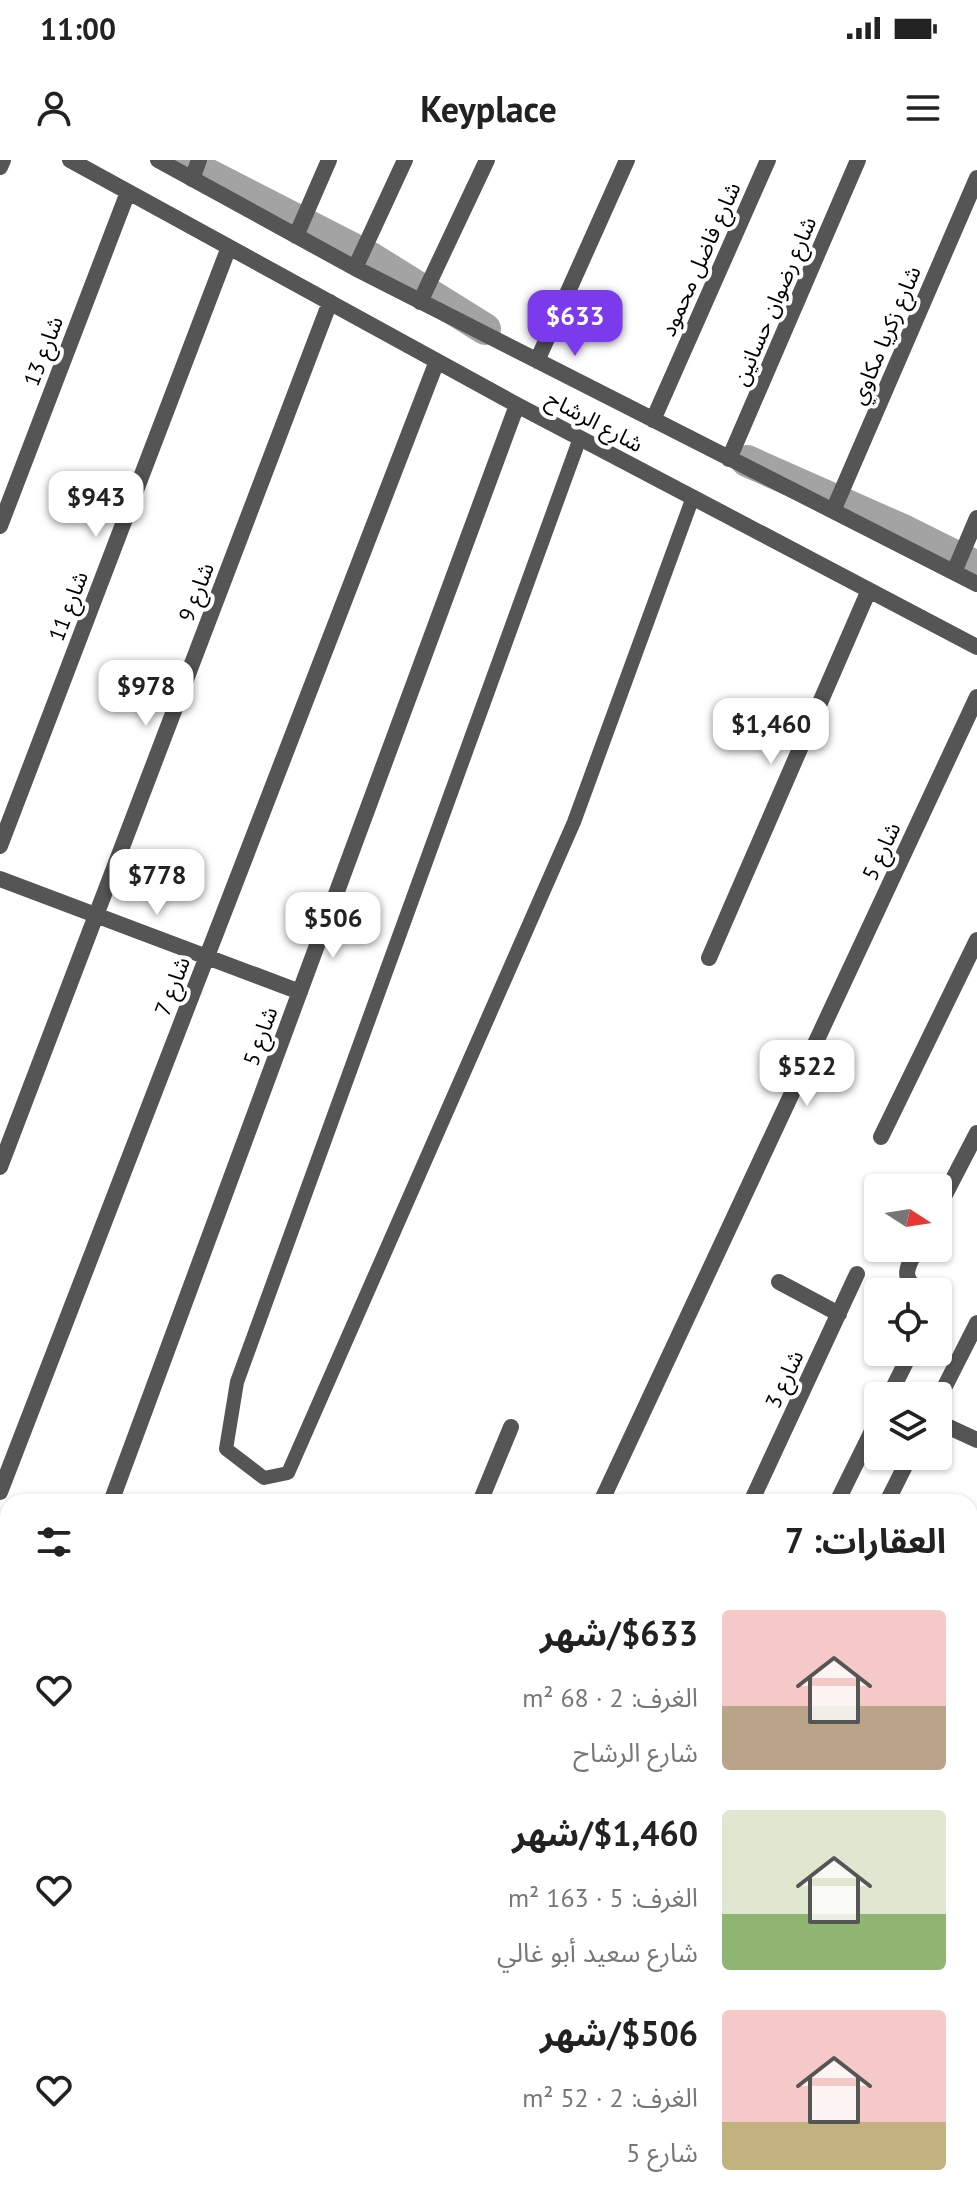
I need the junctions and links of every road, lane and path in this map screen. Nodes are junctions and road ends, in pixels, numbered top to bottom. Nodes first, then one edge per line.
1 (3, 160) edge
2 (70, 160) edge
3 (158, 160) edge
4 (199, 160) edge
5 (329, 160) edge
6 (405, 160) edge
7 (487, 160) edge
8 (627, 160) edge
9 (768, 160) edge
10 (858, 160) edge
11 (0, 167) edge
12 (977, 178) edge
13 (192, 179) junction
14 (128, 192) junction
15 (296, 236) junction
16 (229, 247) junction
17 (355, 268) junction
18 (330, 302) junction
19 (420, 302) junction
20 (437, 361) junction
21 (537, 361) junction
22 (517, 405) junction
23 (653, 420) junction
24 (580, 438) junction
25 (729, 459) junction
26 (693, 497) junction
27 (833, 511) junction
28 (977, 518) edge
29 (0, 526) edge
30 (954, 572) junction
31 (977, 584) edge
32 (869, 590) junction
33 (977, 647) edge
34 (977, 697) edge
35 (0, 846) edge
36 (0, 879) edge
37 (96, 915) junction
38 (977, 940) edge
39 (207, 957) junction
40 (709, 958) dead end
41 (300, 992) junction
42 (977, 1133) edge
43 (881, 1137) dead end
44 (0, 1167) edge
45 (952, 1181) edge
46 (857, 1274) dead end
47 (779, 1282) dead end
48 (839, 1314) junction
49 (977, 1323) edge
50 (947, 1382) edge
51 (511, 1427) dead end
52 (952, 1428) edge
53 (977, 1440) edge
54 (864, 1447) edge
55 (903, 1470) edge
56 (0, 1492) edge
57 (114, 1494) edge
58 (483, 1494) edge
59 (605, 1494) edge
60 (755, 1494) edge
61 (841, 1494) edge
62 (891, 1494) edge

1 - 11 street
2 - 14 street, شارع الرشاح
3 - 13 street, شارع الرشاح
4 - 13 street
5 - 15 street
6 - 17 street
7 - 19 street
8 - 21 street
9 - 23 street, شارع فاضل محمود
10 - 25 street, شارع رضوان حسانين
12 - 27 street, شارع زكريا مكاوي
13 - 15 street, شارع الرشاح
14 - 16 street, شارع الرشاح
14 - 29 street, شارع 13
15 - 17 street, شارع الرشاح
16 - 18 street, شارع الرشاح
16 - 35 street, شارع 11
17 - 19 street, شارع الرشاح
18 - 20 street, شارع الرشاح
18 - 37 street, شارع 9
19 - 21 street, شارع الرشاح
20 - 22 street, شارع الرشاح
20 - 39 street, شارع 7
21 - 23 street, شارع الرشاح
22 - 24 street, شارع الرشاح
22 - 41 street, شارع 5
23 - 25 street, شارع الرشاح
24 - 26 street, شارع الرشاح
24 - 26 lane
25 - 27 street, شارع الرشاح
26 - 32 street, شارع الرشاح
27 - 30 street, شارع الرشاح
28 - 30 street
30 - 31 street, شارع الرشاح
32 - 33 street, شارع الرشاح
32 - 40 street
34 - 59 street, شارع 5
36 - 37 street
37 - 39 street
37 - 44 street, شارع 9
38 - 43 street
39 - 41 street
39 - 56 street, شارع 7
41 - 57 street, شارع 5
42 - 45 street
46 - 48 street, شارع 3
47 - 48 street
48 - 60 street, شارع 3
49 - 50 street
51 - 58 street
52 - 53 street
54 - 61 street
55 - 62 street

